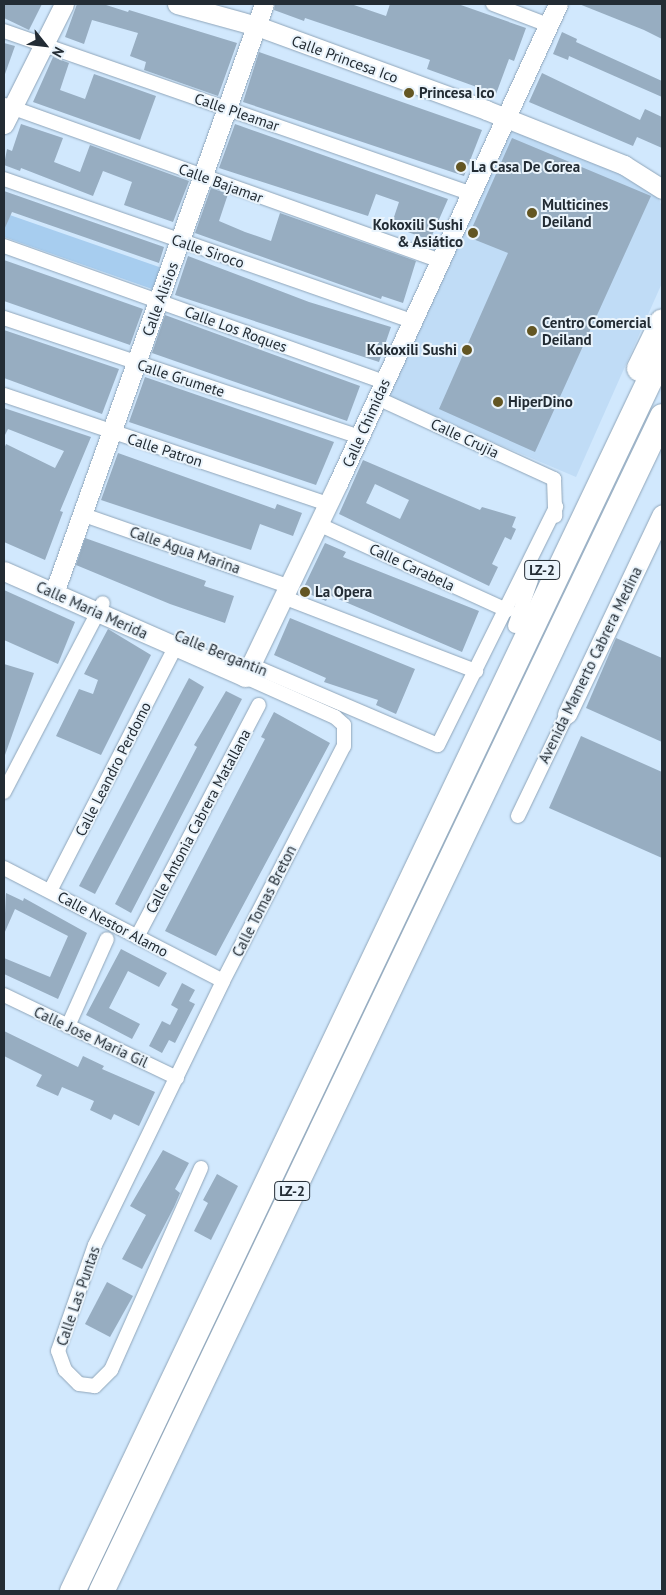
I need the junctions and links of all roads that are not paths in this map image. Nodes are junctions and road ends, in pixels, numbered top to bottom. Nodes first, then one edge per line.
1 (64, 4) edge
2 (177, 4) edge
3 (264, 4) edge
4 (493, 4) edge
5 (558, 4) edge
6 (548, 25) junction
7 (256, 26) junction
8 (4, 31) edge
9 (44, 45) junction
10 (228, 109) junction
11 (6, 112) edge
12 (506, 118) junction
13 (624, 165) junction
14 (662, 172) edge
15 (203, 177) junction
16 (4, 179) edge
17 (662, 188) edge
18 (470, 193) junction
19 (180, 242) junction
20 (4, 246) edge
21 (440, 260) junction
22 (159, 301) junction
23 (4, 318) edge
24 (412, 321) junction
25 (662, 321) edge
26 (662, 353) edge
27 (136, 363) junction
28 (380, 390) junction
29 (4, 395) edge
30 (662, 416) edge
31 (111, 432) junction
32 (359, 437) junction
33 (655, 439) edge
34 (328, 504) junction
35 (81, 514) junction
36 (661, 520) edge
37 (318, 524) junction
38 (4, 560) edge
39 (4, 571) edge
40 (56, 588) junction
41 (286, 591) junction
42 (101, 608) junction
43 (511, 618) junction
44 (176, 646) junction
45 (248, 671) junction
46 (476, 671) junction
47 (294, 698) junction
48 (259, 705) junction
49 (567, 714) joint
50 (344, 725) joint
51 (4, 792) edge
52 (518, 816) dead end
53 (435, 824) junction
54 (4, 868) edge
55 (50, 891) junction
56 (137, 937) junction
57 (107, 939) dead end
58 (222, 981) junction
59 (4, 995) edge
60 (68, 1026) junction
61 (177, 1078) junction
62 (201, 1168) dead end
63 (72, 1591) edge
64 (101, 1591) edge

1 - 9 street
2 - 7 street, Calle Princesa Ico
3 - 7 street, Calle Alisios
4 - 6 street
5 - 6 street, Calle Chimidas
6 - 12 street, Calle Chimidas
7 - 10 street, Calle Alisios
7 - 12 street, Calle Princesa Ico
8 - 9 street, Calle Pleamar
9 - 10 street, Calle Pleamar
9 - 11 street
10 - 15 street, Calle Alisios
10 - 18 street, Calle Pleamar
11 - 15 street, Calle Bajamar
12 - 13 street, Calle Princesa Ico
12 - 18 street, Calle Chimidas
13 - 14 street, Calle Princesa Ico
13 - 17 street, Calle Princesa Ico
15 - 19 street, Calle Alisios
15 - 21 street, Calle Bajamar
16 - 19 street, Calle Siroco
18 - 21 street, Calle Chimidas
19 - 22 street, Calle Alisios
19 - 24 street, Calle Siroco
20 - 22 street, Calle Los Roques
21 - 24 street, Calle Chimidas
22 - 27 street, Calle Alisios
22 - 28 street, Calle Los Roques
23 - 27 street, Calle Grumete
24 - 28 street, Calle Chimidas
25 - 43 highway, LZ-2
26 - 53 highway, LZ-2
27 - 31 street, Calle Alisios
27 - 32 street, Calle Grumete
28 - 32 street, Calle Chimidas
28 - 43 street, Calle Crujia
29 - 31 street, Calle Patron
30 - 33 highway, LZ-2
31 - 34 street, Calle Patron
31 - 35 street, Calle Alisios
32 - 34 street, Calle Chimidas
33 - 64 highway, LZ-2
34 - 37 street, Calle Chimidas
35 - 40 street, Calle Alisios
35 - 41 street, Calle Agua Marina
36 - 49 street, Avenida Mamerto Cabrera Medina
37 - 41 street, Calle Chimidas
37 - 43 street, Calle Carabela
38 - 40 street, Calle Bergantin
39 - 40 street, Calle Maria Merida
40 - 42 street, Calle Bergantin
41 - 45 street, Calle Chimidas
41 - 46 street, Calle Agua Marina
42 - 44 street, Calle Maria Merida
42 - 45 street, Calle Bergantin
42 - 51 street
43 - 46 street
43 - 53 highway, LZ-2
44 - 45 street, Calle Maria Merida
44 - 55 street, Calle Leandro Perdomo
45 - 46 street, Calle Bergantin
45 - 47 street, Calle Maria Merida
45 - 48 street
47 - 48 street
47 - 50 street, Calle Maria Merida
48 - 56 street, Calle Antonia Cabrera Matallana
49 - 52 street, Avenida Mamerto Cabrera Medina
50 - 58 street, Calle Tomas Breton
53 - 63 highway, LZ-2
54 - 55 street, Calle Nestor Alamo
55 - 56 street, Calle Nestor Alamo
56 - 58 street, Calle Nestor Alamo
57 - 60 street
58 - 61 street, Calle Tomas Breton
59 - 60 street, Calle Jose Maria Gil
60 - 61 street, Calle Jose Maria Gil
61 - 62 street, Calle Las Puntas

